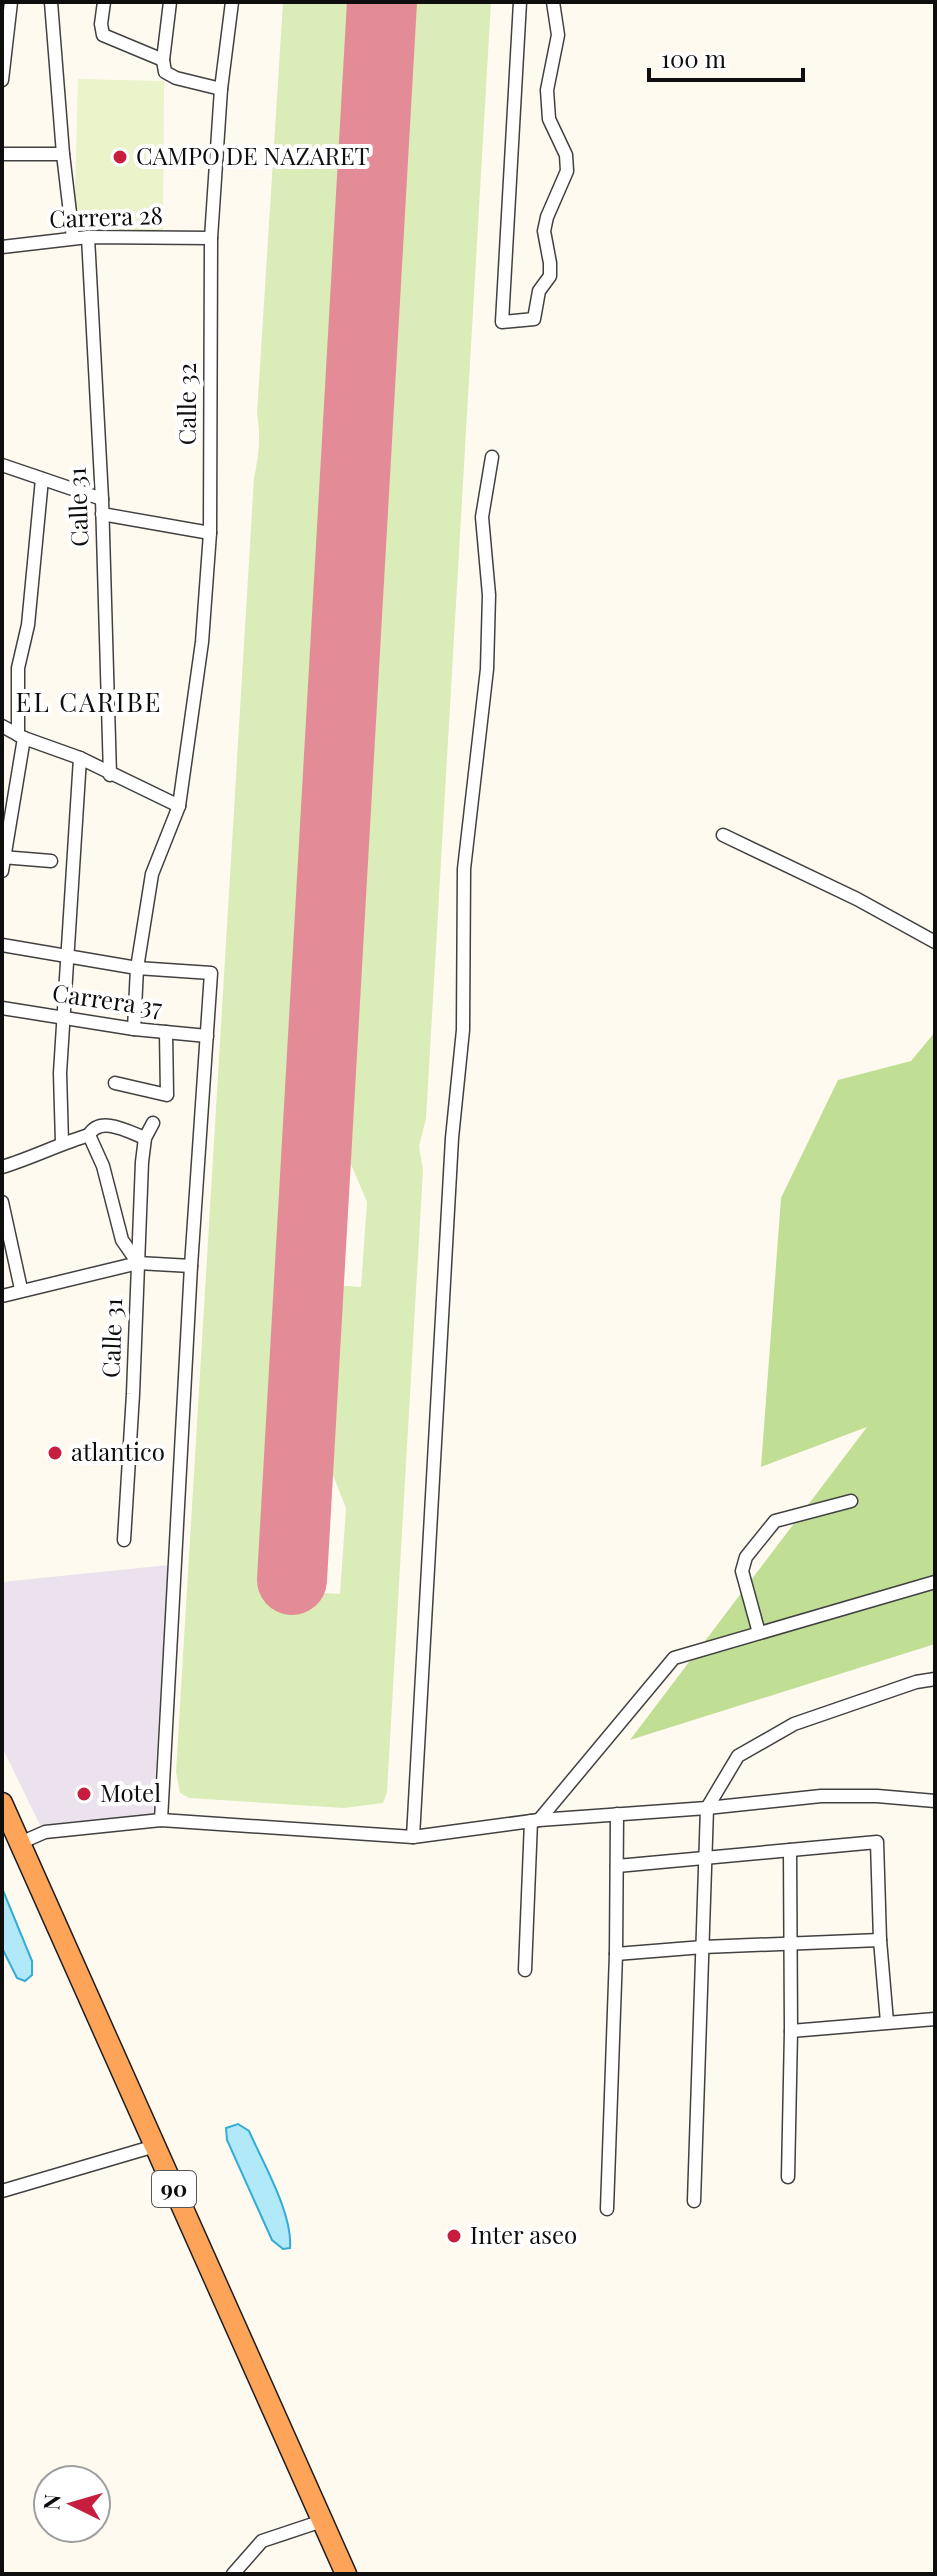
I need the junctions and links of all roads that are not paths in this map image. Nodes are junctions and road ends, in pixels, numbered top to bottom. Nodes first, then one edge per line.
1 (11, 2) edge
2 (51, 2) edge
3 (104, 2) edge
4 (170, 2) edge
5 (232, 2) edge
6 (520, 2) edge
7 (553, 2) edge
8 (164, 66) junction
9 (2, 80) edge
10 (221, 89) junction
11 (2, 154) edge
12 (63, 154) junction
13 (88, 237) junction
14 (73, 238) junction
15 (211, 238) junction
16 (2, 247) edge
17 (492, 457) dead end
18 (2, 465) edge
19 (42, 479) junction
20 (102, 499) junction
21 (102, 514) junction
22 (210, 533) junction
23 (2, 726) edge
24 (21, 736) junction
25 (80, 758) junction
26 (110, 775) junction
27 (8, 794) edge
28 (179, 806) junction
29 (723, 835) dead end
30 (3, 857) edge
31 (51, 861) dead end
32 (2, 871) edge
33 (935, 942) edge
34 (2, 945) edge
35 (67, 956) junction
36 (137, 968) junction
37 (2, 1008) edge
38 (64, 1017) junction
39 (134, 1029) junction
40 (166, 1032) junction
41 (207, 1036) junction
42 (115, 1083) dead end
43 (153, 1123) dead end
44 (89, 1135) junction
45 (145, 1138) junction
46 (62, 1143) junction
47 (2, 1167) edge
48 (2, 1202) edge
49 (138, 1263) junction
50 (191, 1266) junction
51 (21, 1289) junction
52 (2, 1296) edge
53 (851, 1501) dead end
54 (124, 1540) dead end
55 (935, 1582) edge
56 (759, 1633) junction
57 (935, 1679) edge
58 (935, 1801) edge
59 (2, 1803) edge
60 (707, 1808) junction
61 (617, 1814) junction
62 (161, 1820) junction
63 (535, 1820) junction
64 (413, 1837) junction
65 (20, 1843) junction
66 (790, 1850) junction
67 (706, 1857) junction
68 (617, 1866) junction
69 (880, 1940) junction
70 (790, 1942) junction
71 (703, 1947) junction
72 (616, 1954) junction
73 (525, 1970) dead end
74 (935, 2019) edge
75 (887, 2022) junction
76 (791, 2031) junction
77 (155, 2146) junction
78 (788, 2177) dead end
79 (2, 2191) edge
80 (694, 2201) dead end
81 (607, 2209) dead end
82 (322, 2521) junction
83 (233, 2574) edge
84 (346, 2574) edge

1 - 9 street
2 - 12 street
3 - 8 street
4 - 8 street
5 - 10 street, Calle 32
6 - 7 street
8 - 10 street
10 - 15 street, Calle 32
11 - 12 street
12 - 14 street
13 - 14 street, Carrera 28
13 - 15 street, Carrera 28
13 - 20 street, Calle 31
14 - 16 street, Carrera 28
15 - 22 street, Calle 32
17 - 64 street
18 - 19 street
19 - 20 street
19 - 24 street
20 - 21 street, Calle 31
21 - 22 street
21 - 26 street, Calle 31
22 - 28 street, Calle 32
23 - 24 street
24 - 25 street
24 - 27 street
25 - 26 street
25 - 35 street
26 - 28 street
27 - 30 street
28 - 36 street, Calle 32
29 - 33 street
30 - 31 street
30 - 32 street
34 - 35 street
35 - 36 street
35 - 38 street
36 - 39 street, Calle 32
36 - 41 street
37 - 38 street, Carrera 37
38 - 39 street, Carrera 37
38 - 46 street
39 - 40 street, Carrera 37
40 - 41 street, Carrera 37
40 - 42 street
41 - 50 street
43 - 45 street, Calle 31
44 - 45 street
44 - 46 street
44 - 49 street
45 - 49 street, Calle 31
46 - 47 street
48 - 51 street
49 - 50 street
49 - 51 street
49 - 54 street, Calle 31
50 - 62 street
51 - 52 street
53 - 56 street
55 - 56 street
56 - 63 street
57 - 60 street
58 - 60 street
59 - 65 highway, 90
60 - 61 street
60 - 67 street
61 - 63 street
61 - 68 street
62 - 64 street
62 - 65 street
63 - 64 street
63 - 73 street
65 - 77 highway, 90
66 - 67 street
66 - 69 street
66 - 70 street
67 - 68 street
67 - 71 street
68 - 72 street
69 - 70 street
69 - 75 street
70 - 71 street
70 - 76 street
71 - 72 street
71 - 80 street
72 - 81 street
74 - 75 street
75 - 76 street
76 - 78 street
77 - 79 street
77 - 82 highway, 90
82 - 83 street
82 - 84 highway, 90

